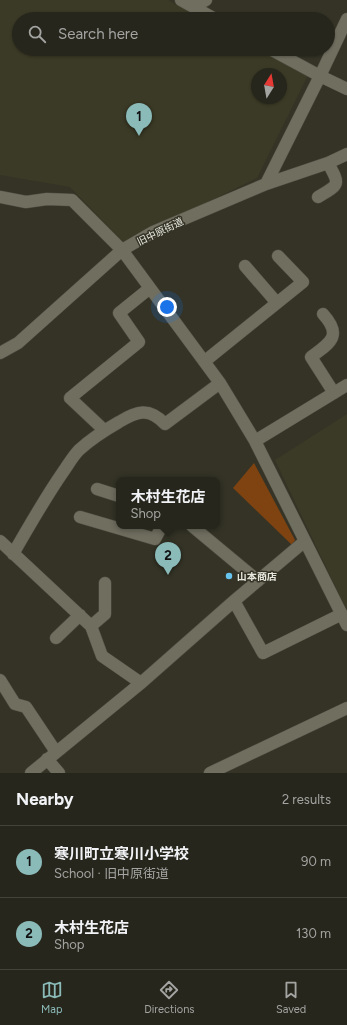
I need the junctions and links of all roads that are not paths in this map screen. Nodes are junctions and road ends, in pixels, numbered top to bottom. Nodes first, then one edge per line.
1 (181, 0) edge
2 (206, 0) edge
3 (194, 7) junction
4 (203, 12) edge
5 (347, 19) edge
6 (335, 44) edge
7 (283, 56) edge
8 (329, 56) edge
9 (320, 76) junction
10 (347, 89) edge
11 (347, 154) edge
12 (328, 163) junction
13 (266, 184) junction
14 (0, 197) edge
15 (318, 197) dead end
16 (122, 250) junction
17 (278, 256) dead end
18 (245, 266) dead end
19 (150, 288) junction
20 (277, 303) junction
21 (323, 314) dead end
22 (18, 342) junction
23 (0, 353) edge
24 (0, 358) edge
25 (205, 361) junction
26 (220, 383) junction
27 (347, 385) edge
28 (334, 393) junction
29 (104, 430) junction
30 (255, 441) junction
31 (97, 489) dead end
32 (116, 495) edge
33 (80, 517) dead end
34 (116, 528) edge
35 (121, 529) edge
36 (160, 529) edge
37 (196, 529) edge
38 (305, 541) junction
39 (0, 542) edge
40 (13, 554) junction
41 (258, 581) junction
42 (105, 583) dead end
43 (234, 601) junction
44 (80, 615) junction
45 (344, 619) edge
46 (91, 626) junction
47 (56, 638) dead end
48 (141, 683) junction
49 (2, 686) edge
50 (347, 708) edge
51 (52, 755) junction
52 (213, 772) edge
53 (31, 773) edge
54 (59, 773) edge

1 - 3 street
2 - 3 street
3 - 4 street
5 - 6 street
7 - 9 street
8 - 9 street
9 - 10 street
9 - 13 street
11 - 12 street, 旧中原街道
12 - 13 street, 旧中原街道
12 - 15 street
13 - 16 street, 旧中原街道
14 - 16 street
16 - 19 street
16 - 22 street, 旧中原街道
17 - 20 street
18 - 20 street
19 - 25 street
19 - 29 street
20 - 25 street
21 - 28 street
22 - 23 street, 旧中原街道
22 - 24 street
25 - 26 street
26 - 29 street
26 - 30 street
27 - 28 street
28 - 30 street
29 - 40 street
30 - 38 street
31 - 32 street
33 - 34 street
35 - 36 street
37 - 41 street
38 - 41 street
38 - 45 street
39 - 40 street
40 - 44 street
41 - 43 street
42 - 46 street
43 - 45 street
43 - 48 street
44 - 46 street
44 - 47 street
46 - 48 street
48 - 51 street
49 - 51 street
50 - 52 street
51 - 53 street
51 - 54 street

